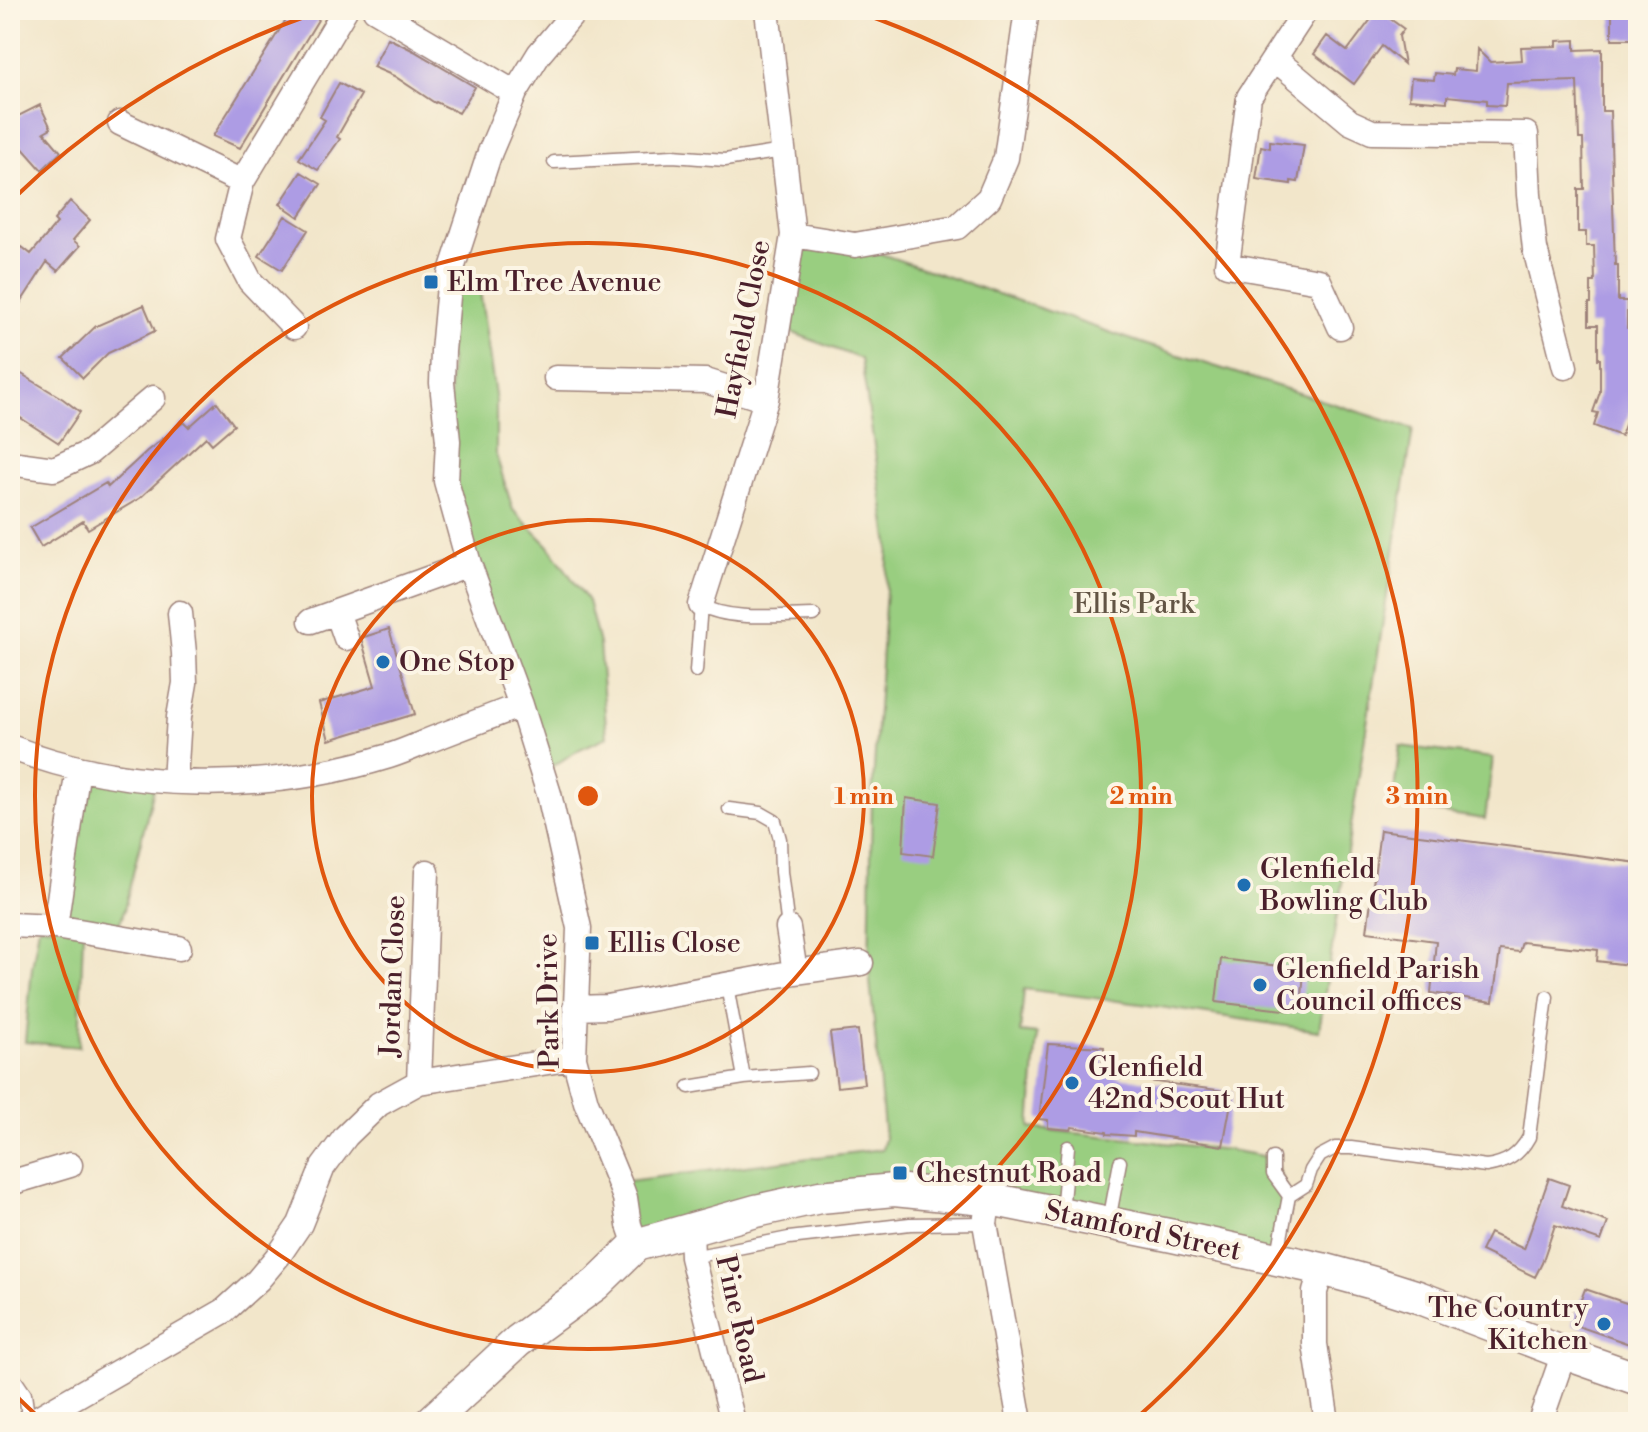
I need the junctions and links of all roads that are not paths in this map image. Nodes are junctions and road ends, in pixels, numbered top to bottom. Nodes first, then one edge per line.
1 (345, 10) edge
2 (375, 10) edge
3 (576, 10) edge
4 (767, 10) edge
5 (1027, 10) edge
6 (1306, 10) edge
7 (1275, 59) junction
8 (515, 93) junction
9 (120, 123) dead end
10 (783, 151) junction
11 (554, 162) dead end
12 (242, 182) junction
13 (793, 235) junction
14 (294, 327) dead end
15 (1340, 327) dead end
16 (1565, 367) dead end
17 (556, 378) dead end
18 (153, 398) dead end
19 (766, 400) junction
20 (10, 463) edge
21 (469, 564) junction
22 (701, 605) junction
23 (337, 612) junction
24 (180, 613) dead end
25 (814, 615) dead end
26 (311, 621) dead end
27 (346, 638) dead end
28 (696, 671) dead end
29 (521, 705) junction
30 (10, 747) edge
31 (78, 768) junction
32 (175, 781) junction
33 (729, 809) dead end
34 (427, 872) dead end
35 (10, 925) edge
36 (55, 927) junction
37 (788, 928) joint
38 (179, 948) dead end
39 (861, 963) dead end
40 (795, 972) junction
41 (727, 986) junction
42 (1547, 997) dead end
43 (575, 1008) junction
44 (574, 1058) junction
45 (809, 1073) dead end
46 (744, 1078) junction
47 (419, 1082) junction
48 (689, 1087) dead end
49 (1068, 1147) dead end
50 (1273, 1158) dead end
51 (1120, 1162) dead end
52 (70, 1165) dead end
53 (10, 1183) edge
54 (1289, 1196) junction
55 (987, 1211) junction
56 (1061, 1214) junction
57 (1109, 1223) junction
58 (691, 1243) junction
59 (636, 1245) junction
60 (1277, 1259) junction
61 (1322, 1269) junction
62 (1564, 1353) junction
63 (10, 1372) edge
64 (1638, 1379) edge
65 (30, 1422) edge
66 (431, 1422) edge
67 (733, 1422) edge
68 (1020, 1422) edge
69 (1327, 1422) edge
70 (1540, 1422) edge

1 - 12 street
2 - 8 street
3 - 8 street
4 - 10 street, Hayfield Close
5 - 13 street
6 - 7 street
7 - 15 street
7 - 16 street
8 - 21 street
9 - 12 street
10 - 11 lane
10 - 13 street, Hayfield Close
12 - 14 street
13 - 19 street, Hayfield Close
17 - 19 street
18 - 20 street
19 - 22 street, Hayfield Close
21 - 23 street
21 - 29 street
22 - 25 lane
22 - 28 lane
23 - 26 street
23 - 27 street
24 - 32 street
29 - 32 street
29 - 43 street, Park Drive
30 - 31 street
31 - 32 street
31 - 36 street
33 - 37 lane
34 - 47 street, Jordan Close
35 - 36 street
36 - 38 street
37 - 40 street
39 - 40 street
40 - 41 street
41 - 43 street
41 - 46 lane
42 - 54 lane
43 - 44 street, Park Drive
44 - 47 street
44 - 59 street, Park Drive
45 - 46 lane
46 - 48 lane
47 - 65 street
49 - 56 lane
50 - 54 lane
51 - 57 lane
52 - 53 street
54 - 60 lane
55 - 56 street, Stamford Street
55 - 58 street, Stamford Street
55 - 68 street
56 - 57 street, Stamford Street
57 - 60 street, Stamford Street
58 - 59 street, Stamford Street
58 - 67 street, Pine Road
59 - 66 street
60 - 61 street, Stamford Street
61 - 62 street, Stamford Street
61 - 69 street
62 - 64 street, Stamford Street
62 - 70 street
63 - 65 lane

